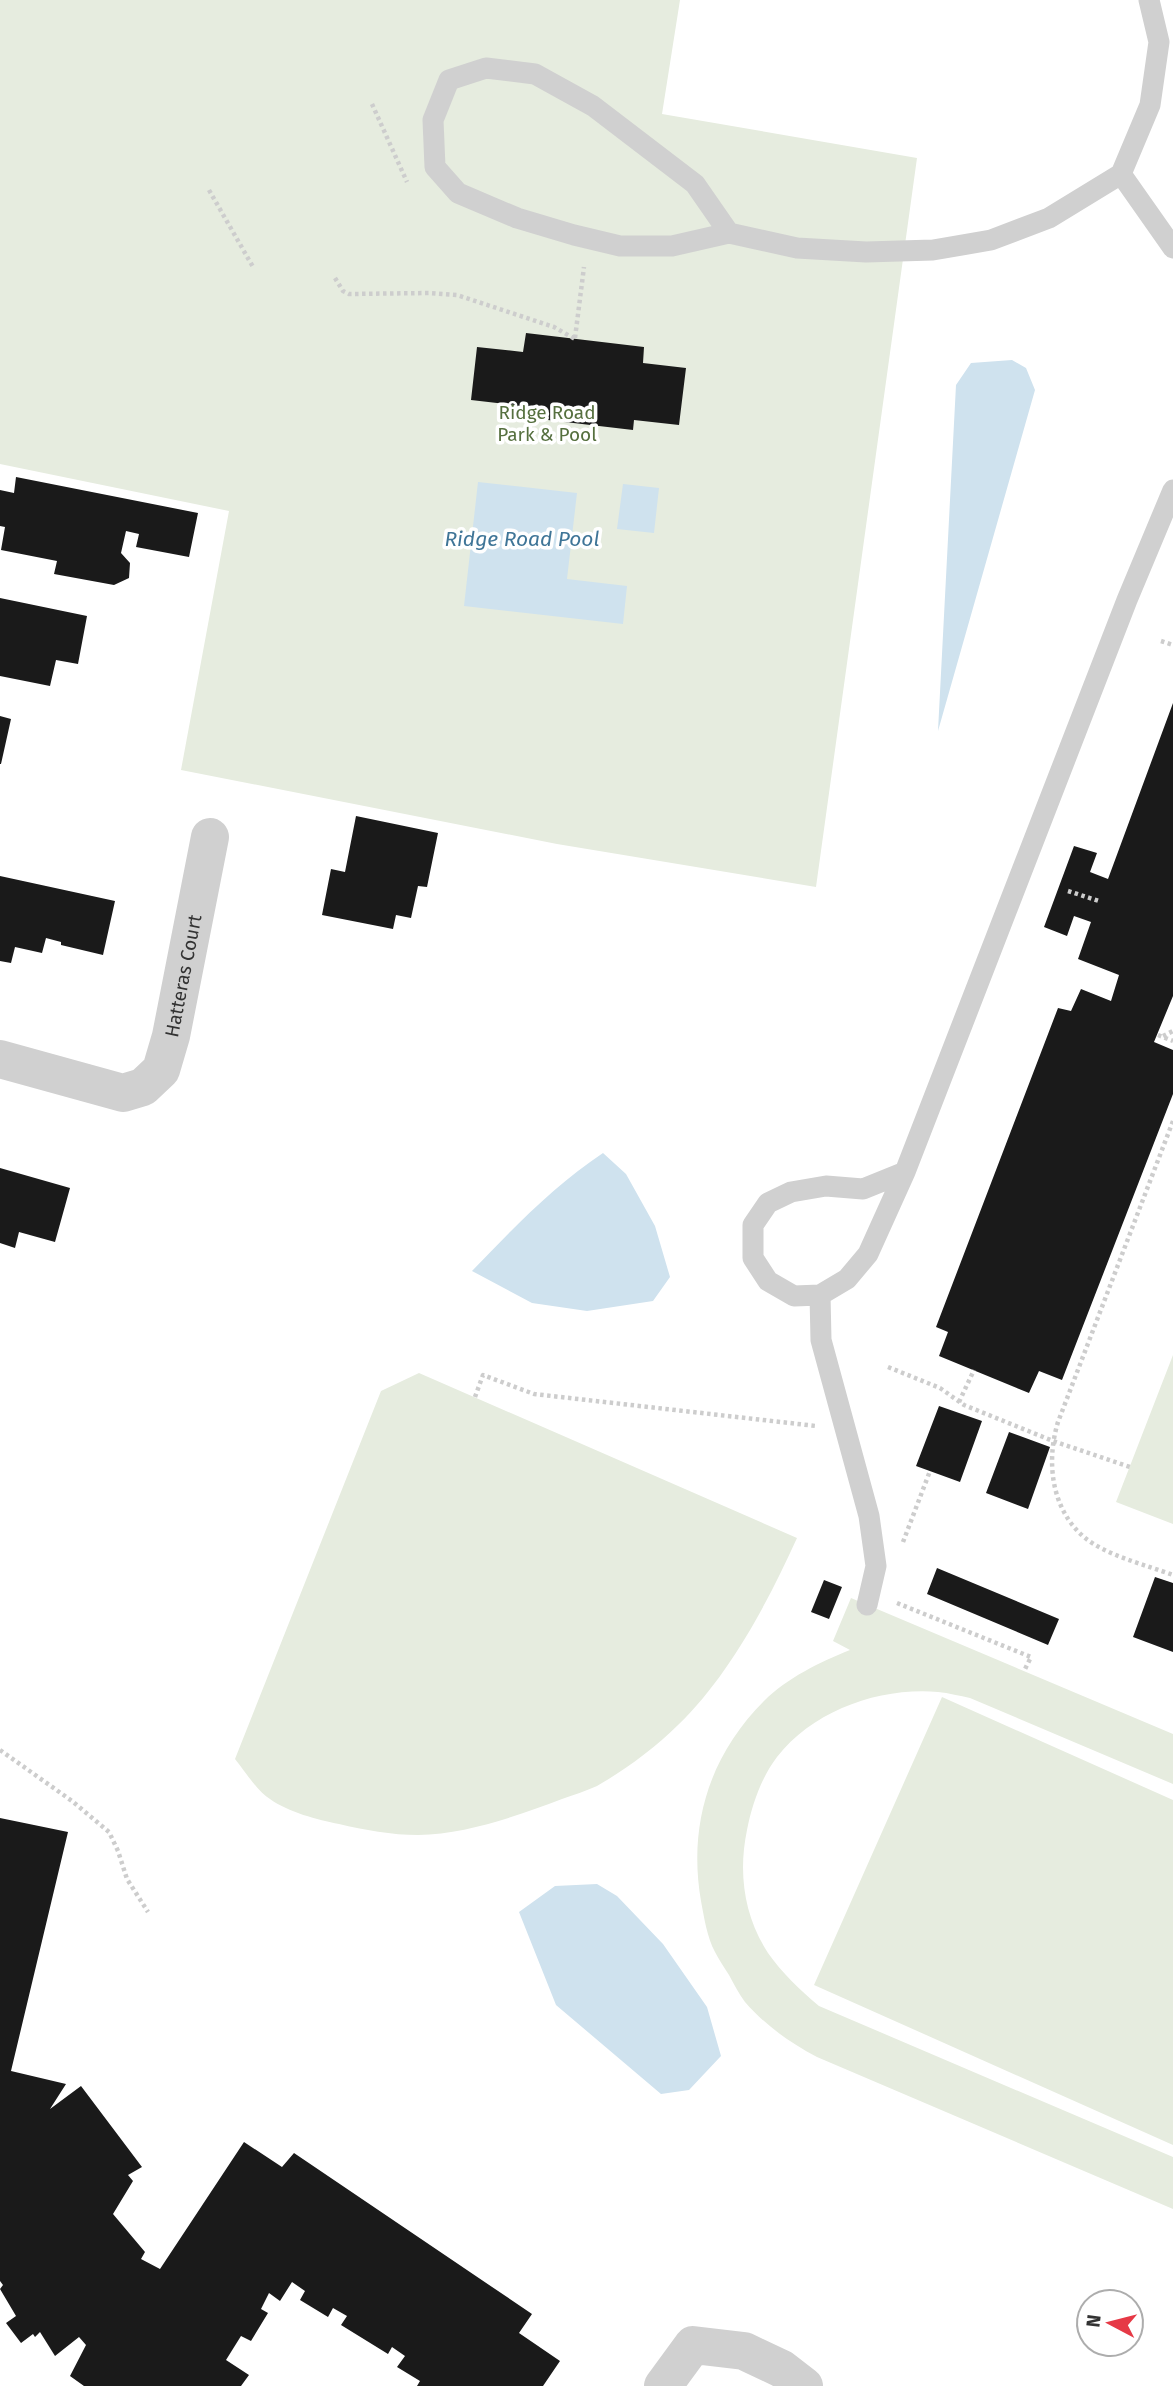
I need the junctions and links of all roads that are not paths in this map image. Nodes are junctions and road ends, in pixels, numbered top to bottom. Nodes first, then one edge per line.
1 (1149, 0) edge
2 (1166, 43) edge
3 (1121, 174) junction
4 (729, 233) junction
5 (1173, 248) edge
6 (1173, 490) edge
7 (210, 837) dead end
8 (0, 1059) edge
9 (905, 1172) junction
10 (820, 1295) junction
11 (867, 1605) dead end
12 (663, 2386) edge
13 (804, 2386) edge

1 - 2 lane
2 - 3 lane
3 - 4 lane
3 - 5 lane
4 - 4 lane
6 - 9 lane
7 - 8 street, Hatteras Court
9 - 10 lane
9 - 10 lane
10 - 11 lane
12 - 13 street

